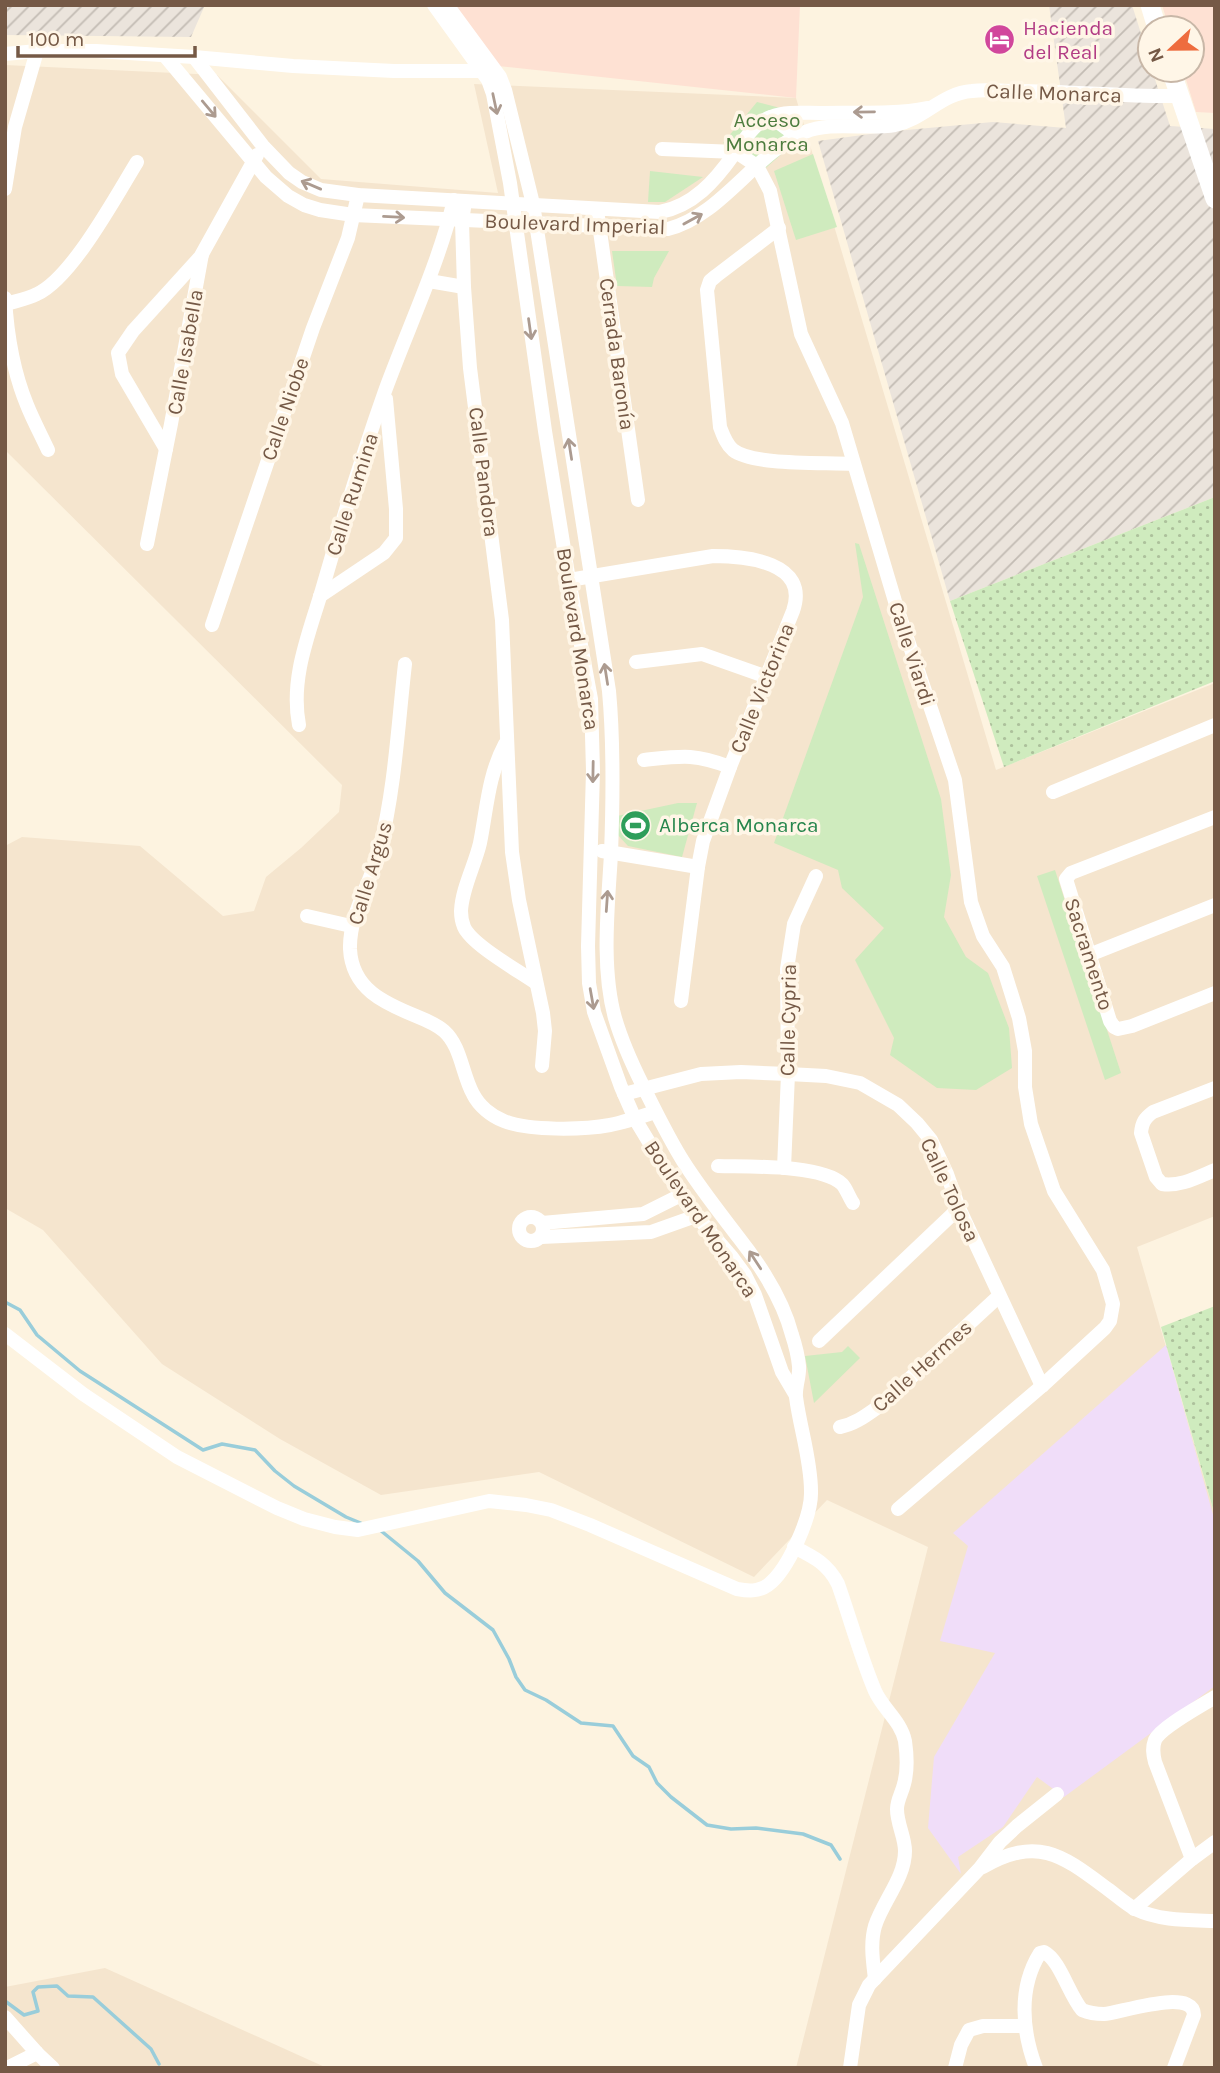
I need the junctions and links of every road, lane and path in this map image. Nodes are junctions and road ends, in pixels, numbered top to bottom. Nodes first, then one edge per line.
1 (434, 5) edge
2 (447, 5) edge
3 (37, 51) junction
4 (5, 54) edge
5 (165, 57) junction
6 (194, 57) junction
7 (482, 71) junction
8 (1175, 84) edge
9 (1179, 96) junction
10 (932, 107) junction
11 (771, 117) junction
12 (797, 136) junction
13 (263, 146) junction
14 (662, 149) dead end
15 (736, 152) junction
16 (137, 162) dead end
17 (253, 162) junction
18 (757, 166) junction
19 (5, 189) edge
20 (358, 195) junction
21 (1215, 200) edge
22 (460, 201) junction
23 (513, 204) junction
24 (533, 204) junction
25 (598, 208) junction
26 (353, 215) junction
27 (456, 221) junction
28 (515, 222) junction
29 (536, 222) junction
30 (598, 225) junction
31 (779, 228) junction
32 (202, 254) junction
33 (429, 281) junction
34 (464, 287) junction
35 (5, 298) edge
36 (6, 304) edge
37 (385, 392) junction
38 (166, 449) junction
39 (48, 450) dead end
40 (853, 464) junction
41 (638, 500) dead end
42 (147, 544) dead end
43 (590, 577) junction
44 (569, 580) junction
45 (320, 596) junction
46 (212, 625) dead end
47 (636, 662) dead end
48 (405, 664) dead end
49 (767, 677) junction
50 (299, 725) dead end
51 (1215, 725) edge
52 (506, 743) junction
53 (644, 760) dead end
54 (730, 767) junction
55 (1053, 792) dead end
56 (1215, 817) edge
57 (592, 848) junction
58 (611, 853) junction
59 (698, 867) junction
60 (816, 876) dead end
61 (1215, 905) edge
62 (307, 916) dead end
63 (351, 926) junction
64 (1089, 955) junction
65 (536, 984) junction
66 (1215, 993) edge
67 (681, 1000) dead end
68 (542, 1066) dead end
69 (788, 1074) junction
70 (644, 1088) junction
71 (1215, 1088) edge
72 (624, 1094) junction
73 (655, 1112) junction
74 (635, 1119) junction
75 (718, 1166) dead end
76 (784, 1168) junction
77 (1215, 1170) edge
78 (681, 1195) junction
79 (853, 1203) dead end
80 (959, 1208) junction
81 (696, 1216) junction
82 (999, 1296) junction
83 (5, 1334) edge
84 (819, 1341) dead end
85 (1042, 1386) junction
86 (795, 1394) junction
87 (840, 1427) dead end
88 (898, 1508) dead end
89 (794, 1547) junction
90 (1215, 1697) edge
91 (1057, 1794) dead end
92 (1215, 1842) edge
93 (1192, 1859) junction
94 (981, 1868) junction
95 (1134, 1909) junction
96 (1215, 1921) edge
97 (875, 1979) junction
98 (5, 2017) edge
99 (1024, 2026) junction
100 (37, 2053) junction
101 (7, 2068) edge
102 (53, 2068) edge
103 (850, 2068) edge
104 (955, 2068) edge
105 (1037, 2068) edge
106 (1174, 2068) edge

1 - 7 street, Boulevard Monarca
2 - 24 street, Boulevard Monarca
3 - 4 street
3 - 5 street
3 - 19 street
5 - 6 street
5 -> 17 street, Boulevard Imperial
6 - 7 street
6 - 13 street, Boulevard Imperial
7 -> 23 street, Boulevard Monarca
8 - 9 street
9 - 10 street, Calle Monarca
9 - 21 street
10 -> 11 street
10 - 12 street, Boulevard Imperial
11 - 12 street
11 - 15 street, Boulevard Imperial
12 - 18 street, Boulevard Imperial
13 - 17 street, Calle Isabella
20 -> 13 street, Boulevard Imperial
14 - 15 street
15 - 18 street
15 - 25 street, Boulevard Imperial
16 - 36 street
17 - 26 street, Boulevard Imperial
17 - 32 street, Calle Isabella
30 -> 18 street, Boulevard Imperial
18 - 31 street, Calle Viardi
20 - 22 street, Boulevard Imperial
20 - 26 street, Calle Niobe
22 - 23 street, Boulevard Imperial
22 - 27 street, Calle Pandora
23 - 24 street, Boulevard Imperial
23 - 28 street, Boulevard Monarca
24 - 25 street, Boulevard Imperial
24 - 29 street, Boulevard Monarca
25 - 30 street, Cerrada Baronía
26 -> 27 street, Boulevard Imperial
26 - 46 street, Calle Niobe
27 - 28 street, Boulevard Imperial
27 - 33 street, Calle Rumina
27 - 34 street, Calle Pandora
28 - 29 street, Boulevard Imperial
28 -> 44 street, Boulevard Monarca
29 - 30 street, Boulevard Imperial
43 -> 29 street, Boulevard Monarca
30 - 41 street, Cerrada Baronía
31 - 40 street, Calle Viardi
31 - 40 street
32 - 38 street, Calle Isabella
32 - 38 street, Calle Isabella
33 - 34 street
33 - 37 street, Calle Rumina
34 - 52 street, Calle Pandora
35 - 36 street
36 - 39 street
37 - 45 street, Calle Rumina
37 - 45 street, Calle Rumina
38 - 42 street, Calle Isabella
40 - 85 street, Calle Viardi
43 - 44 street, Calle Victorina
43 - 49 street, Calle Victorina
58 -> 43 street, Boulevard Monarca
44 -> 57 street, Boulevard Monarca
45 - 50 street, Calle Rumina
47 - 49 street
48 - 63 street, Calle Argus
49 - 54 street, Calle Victorina
51 - 55 street
52 - 65 street, Calle Pandora
52 - 65 street
53 - 54 street
54 - 59 street, Calle Victorina
56 - 64 street, Sacramento
57 - 58 street
57 -> 72 street, Boulevard Monarca
58 - 59 street
70 -> 58 street, Boulevard Monarca
59 - 67 street, Calle Victorina
60 - 69 street, Calle Cypria
61 - 64 street
62 - 63 street
63 - 74 street, Calle Argus
64 - 66 street, Sacramento
65 - 68 street, Calle Pandora
69 - 70 street, Calle Tolosa
69 - 76 street, Calle Cypria
69 - 80 street, Calle Tolosa
70 - 72 street, Calle Tolosa
70 - 73 street, Boulevard Monarca
71 - 77 street
72 - 74 street, Boulevard Monarca
73 - 74 street
86 -> 73 street, Boulevard Monarca
74 - 78 street, Boulevard Monarca
75 - 76 street
76 - 79 street
78 - 81 street, Boulevard Monarca
78 - 81 street
80 - 82 street, Calle Tolosa
80 - 84 street
81 - 86 street, Boulevard Monarca
82 - 85 street, Calle Tolosa
82 - 87 street, Calle Hermes
83 - 89 street
85 - 88 street, Calle Viardi
86 - 89 street
89 - 97 street
90 - 93 street
91 - 94 street
92 - 93 street
93 - 95 street
94 - 95 street
94 - 97 street
95 - 96 street
97 - 103 street
98 - 100 street
99 - 104 street
99 - 105 street
99 - 106 street
100 - 101 street
100 - 102 street

